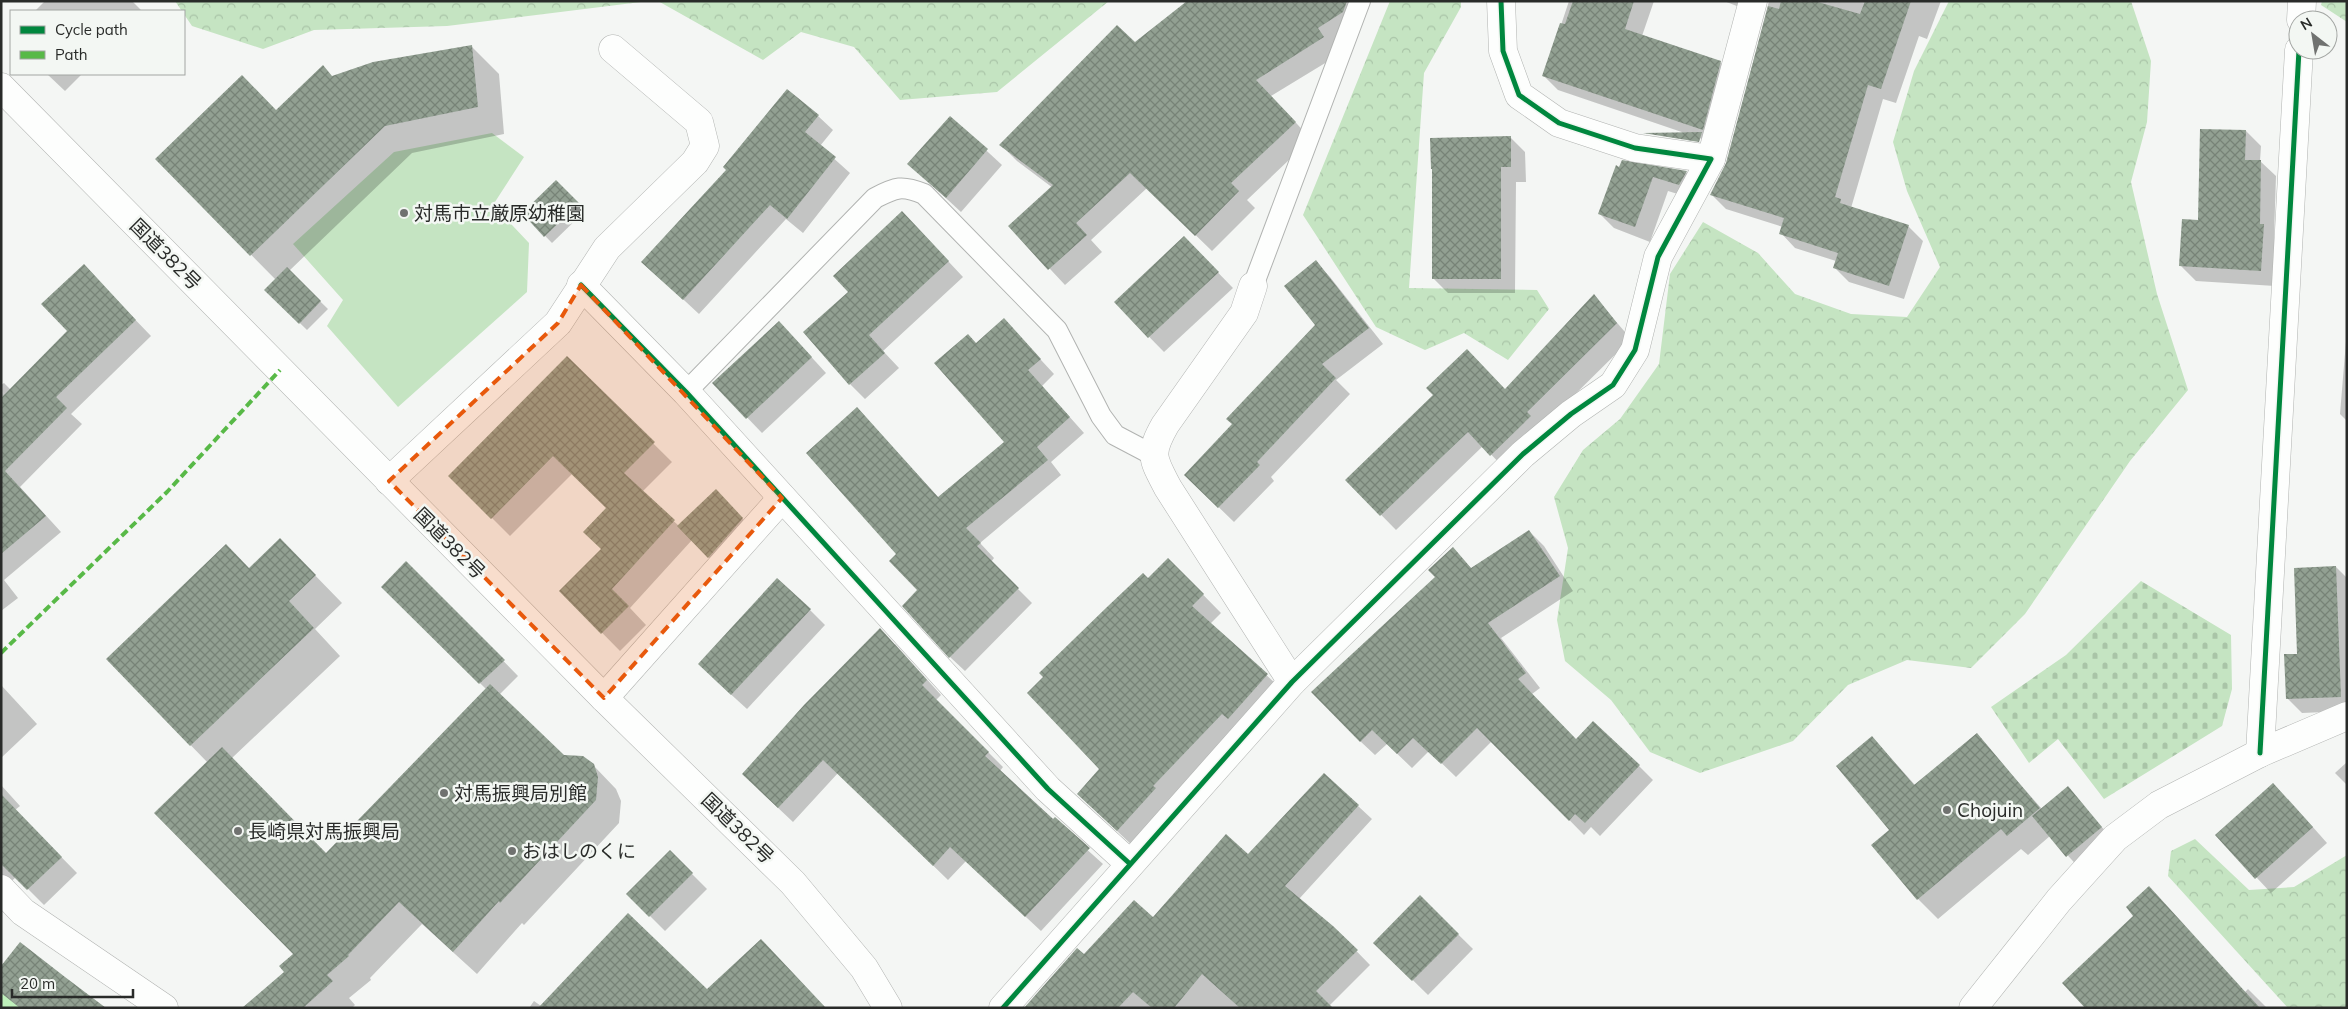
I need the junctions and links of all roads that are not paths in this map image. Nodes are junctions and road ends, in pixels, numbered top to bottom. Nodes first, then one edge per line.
1 (1360, 1) edge
2 (1501, 1) edge
3 (1753, 1) edge
4 (612, 49) dead end
5 (2298, 60) edge
6 (1, 87) edge
7 (1711, 159) junction
8 (581, 285) junction
9 (1253, 286) joint
10 (686, 392) junction
11 (1153, 454) junction
12 (389, 481) junction
13 (782, 498) junction
14 (1292, 682) junction
15 (604, 698) junction
16 (2347, 716) edge
17 (2260, 753) junction
18 (1129, 863) junction
19 (1, 889) edge
20 (164, 1008) edge
21 (888, 1008) edge
22 (1003, 1008) edge
23 (1973, 1008) edge

1 - 9 lane
2 - 7 main road
3 - 7 main road
4 - 8 main road
5 - 17 main road
6 - 12 main road, 国道382号
7 - 14 main road
8 - 10 main road
8 - 12 main road
9 - 11 main road
10 - 11 lane
10 - 13 main road
11 - 14 main road
12 - 15 main road, 国道382号
13 - 15 main road
13 - 18 main road
14 - 18 main road
15 - 21 main road, 国道382号
16 - 17 main road
17 - 23 main road
18 - 22 main road
19 - 20 main road

